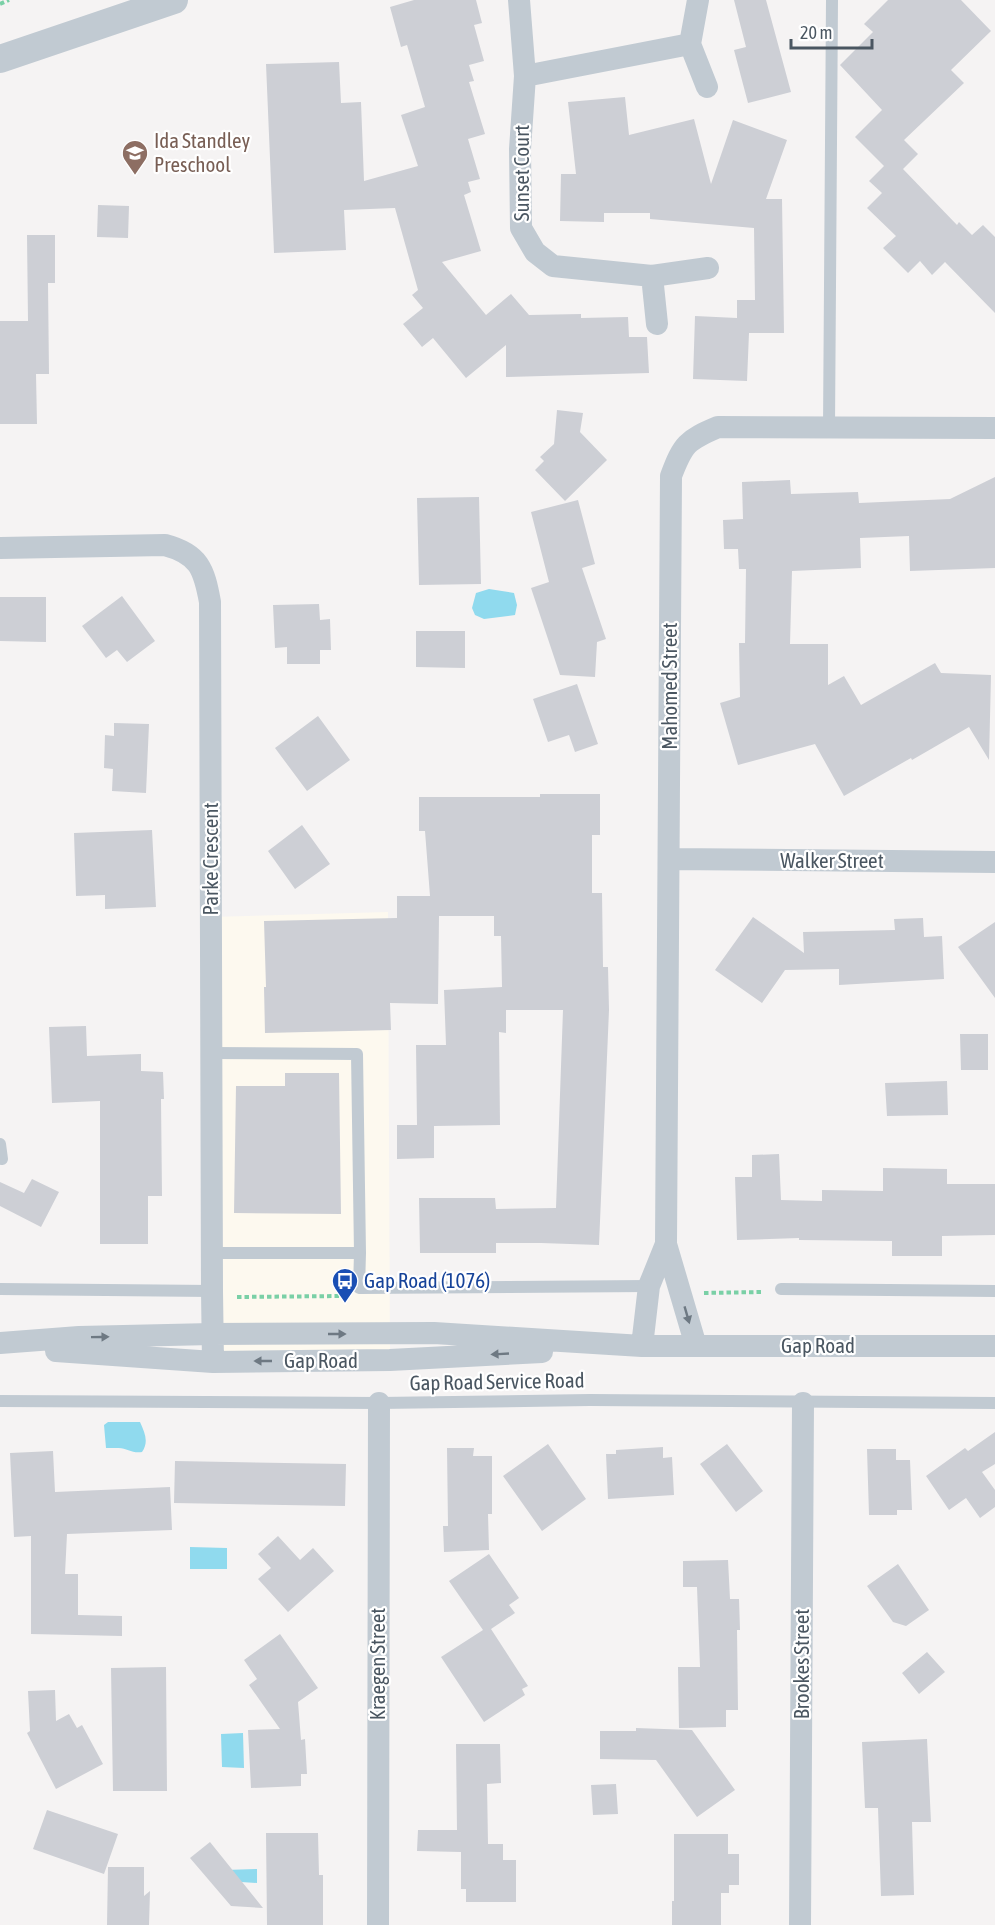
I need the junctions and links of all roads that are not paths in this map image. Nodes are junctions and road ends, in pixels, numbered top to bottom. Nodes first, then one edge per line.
1 (174, 0) edge
2 (519, 0) edge
3 (698, 0) edge
4 (832, 0) edge
5 (690, 44) junction
6 (0, 59) edge
7 (525, 76) junction
8 (707, 87) dead end
9 (708, 268) dead end
10 (652, 276) junction
11 (657, 324) dead end
12 (829, 428) junction
13 (995, 428) edge
14 (0, 548) edge
15 (669, 859) junction
16 (995, 862) edge
17 (211, 1053) junction
18 (0, 1144) edge
19 (2, 1159) dead end
20 (666, 1244) junction
21 (360, 1252) junction
22 (212, 1253) junction
23 (649, 1286) junction
24 (0, 1289) edge
25 (680, 1289) junction
26 (781, 1289) road end
27 (995, 1291) edge
28 (212, 1294) junction
29 (212, 1334) junction
30 (0, 1345) edge
31 (642, 1346) junction
32 (696, 1346) junction
33 (995, 1346) edge
34 (213, 1362) junction
35 (0, 1401) edge
36 (379, 1403) junction
37 (803, 1403) junction
38 (995, 1403) edge
39 (378, 1925) edge
40 (801, 1925) edge

1 - 6 street
2 - 7 street, Sunset Court
3 - 5 street
4 - 12 lane
5 - 7 street
5 - 8 street
7 - 10 street, Sunset Court
9 - 10 street, Sunset Court
10 - 11 street
12 - 13 street, Mahomed Street
12 - 15 street, Mahomed Street
14 - 17 street, Parke Crescent
15 - 16 street, Walker Street
15 - 20 street, Mahomed Street
17 - 21 lane
17 - 22 street, Parke Crescent
18 - 19 lane
20 - 23 street, Mahomed Street
20 - 25 street, Mahomed Street
21 - 22 lane
21 - 23 lane
22 - 28 street, Parke Crescent
23 - 25 street
23 - 31 street, Mahomed Street
24 - 28 lane
25 -> 32 street, Mahomed Street
26 - 27 lane
28 - 29 street, Parke Crescent
30 -> 29 street, Gap Road
29 -> 31 street, Gap Road
29 - 34 street, Parke Crescent
30 - 34 street, Gap Road
31 - 32 street, Gap Road
31 -> 34 street, Gap Road
32 - 33 street, Gap Road
35 - 36 lane, Gap Road Service Road
36 - 37 lane, Gap Road Service Road
36 - 39 street, Kraegen Street
37 - 38 lane, Gap Road Service Road
37 - 40 street, Brookes Street

